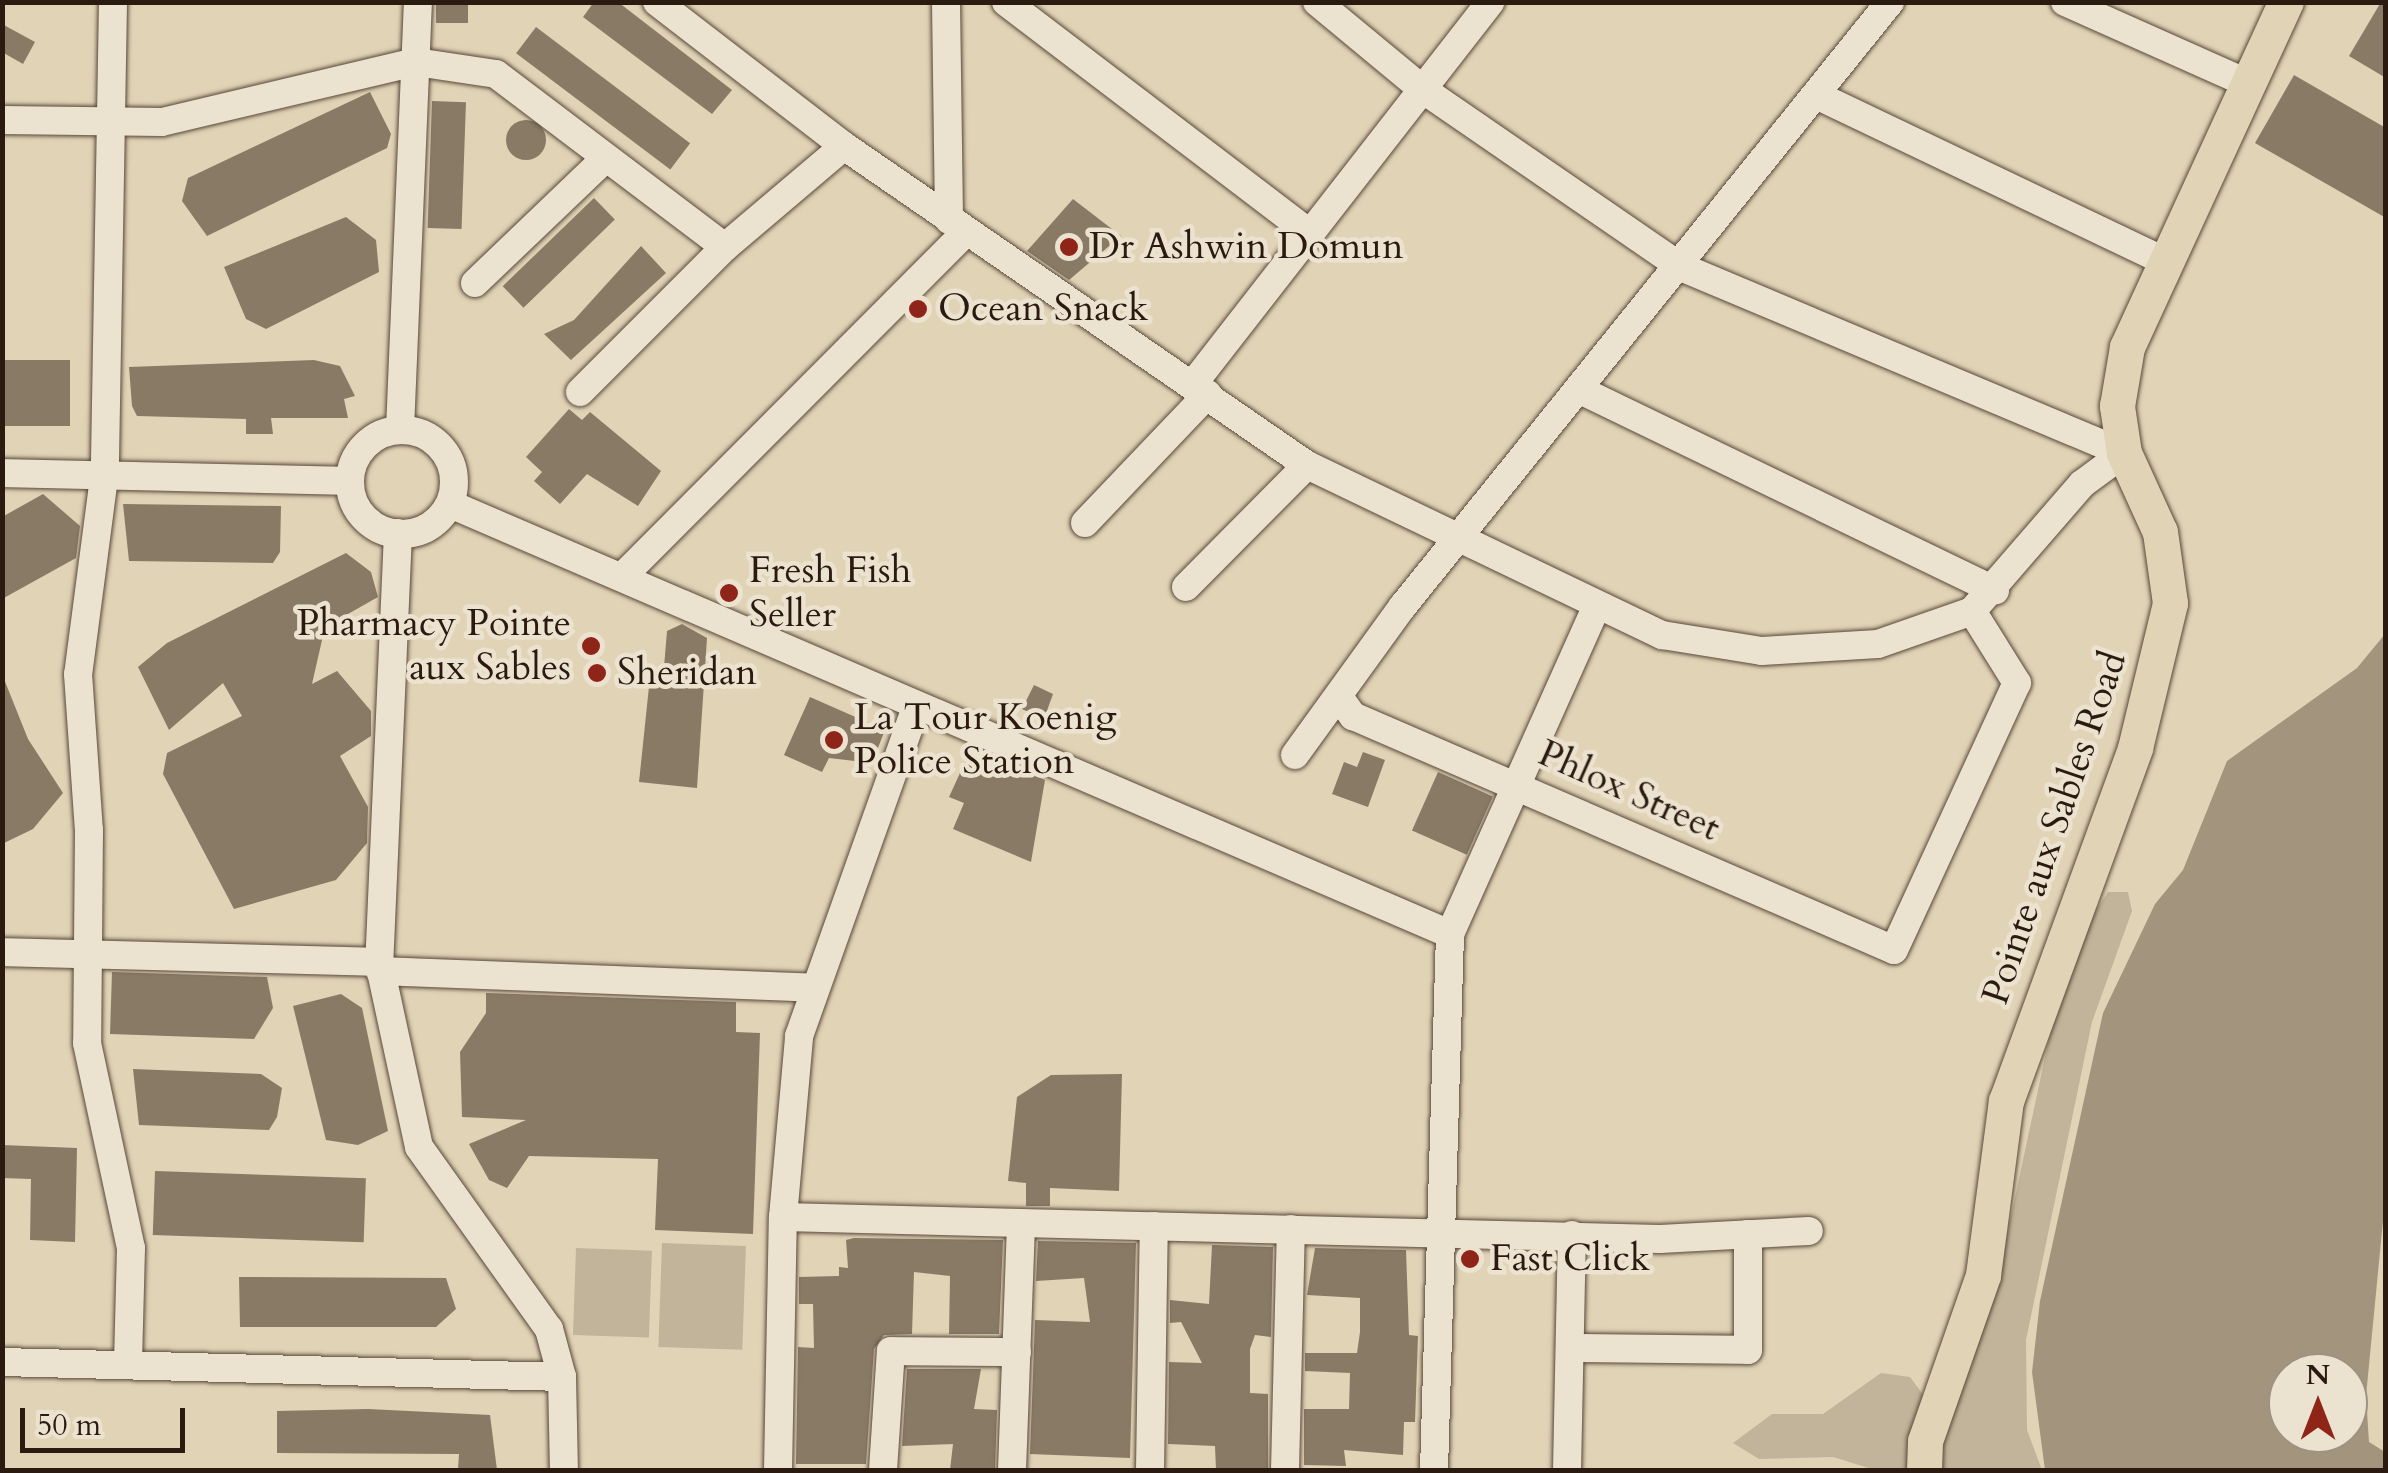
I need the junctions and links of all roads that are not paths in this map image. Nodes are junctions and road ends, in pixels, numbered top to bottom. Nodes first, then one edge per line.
1 (112, 2) edge
2 (418, 2) edge
3 (657, 2) edge
4 (946, 2) edge
5 (1006, 2) edge
6 (1317, 2) edge
7 (1490, 2) edge
8 (1890, 2) edge
9 (2065, 2) edge
10 (2286, 2) edge
11 (416, 62) junction
12 (2250, 84) junction
13 (1422, 89) junction
14 (1816, 95) junction
15 (2, 120) edge
16 (110, 124) junction
17 (844, 146) junction
18 (606, 158) junction
19 (958, 226) junction
20 (1308, 233) junction
21 (725, 247) junction
22 (2164, 261) junction
23 (1680, 267) junction
24 (476, 282) dead end
25 (1200, 389) junction
26 (1580, 390) junction
27 (580, 392) dead end
28 (400, 430) junction
29 (2124, 452) junction
30 (1307, 464) junction
31 (105, 470) junction
32 (2, 473) edge
33 (350, 481) junction
34 (450, 504) junction
35 (1085, 522) dead end
36 (398, 534) junction
37 (1463, 538) junction
38 (624, 574) junction
39 (1186, 587) dead end
40 (1995, 591) junction
41 (1596, 608) junction
42 (1972, 610) junction
43 (1339, 696) junction
44 (916, 707) junction
45 (1295, 755) dead end
46 (1513, 780) junction
47 (1450, 934) junction
48 (2, 952) edge
49 (91, 954) junction
50 (379, 966) junction
51 (814, 988) junction
52 (783, 1217) junction
53 (1022, 1223) junction
54 (1154, 1226) junction
55 (1291, 1229) junction
56 (1809, 1231) dead end
57 (1439, 1232) junction
58 (1748, 1234) junction
59 (1572, 1235) junction
60 (1570, 1348) junction
61 (1017, 1352) junction
62 (2, 1362) edge
63 (128, 1365) junction
64 (562, 1377) junction
65 (564, 1470) edge
66 (778, 1470) edge
67 (884, 1470) edge
68 (1012, 1470) edge
69 (1150, 1470) edge
70 (1285, 1470) edge
71 (1434, 1470) edge
72 (1567, 1470) edge
73 (1924, 1470) edge

1 - 16 street
2 - 11 street
3 - 17 street
4 - 19 street
5 - 20 street
6 - 13 street
7 - 13 street
8 - 14 street
9 - 12 street
10 - 12 main road, Pointe aux Sables Road
11 - 16 street
11 - 18 street
11 - 28 street
12 - 22 main road, Pointe aux Sables Road
13 - 20 street
13 - 23 street
14 - 22 street
14 - 23 street
15 - 16 street
16 - 31 street
17 - 19 street
17 - 21 street
18 - 21 street
18 - 24 street
19 - 25 street
19 - 38 street
20 - 25 street
21 - 27 street
22 - 29 main road, Pointe aux Sables Road
23 - 26 street
23 - 29 street
25 - 30 street
25 - 35 street
26 - 37 street
26 - 40 street
28 - 33 street
28 - 34 street
29 - 40 street
29 - 73 main road, Pointe aux Sables Road
30 - 37 street
30 - 39 street
31 - 32 street
31 - 33 street
31 - 49 street
33 - 36 street
34 - 36 street
34 - 38 street
36 - 50 street
37 - 41 street
37 - 43 street
38 - 44 street
40 - 42 street
41 - 42 street
41 - 46 street
42 - 46 street, Phlox Street
43 - 45 street
43 - 46 street, Phlox Street
44 - 47 street
44 - 51 street
46 - 47 street
47 - 57 street
48 - 49 street
49 - 50 street
49 - 63 street
50 - 51 street
50 - 64 street
51 - 52 street
52 - 53 street
52 - 66 street
53 - 54 street
53 - 61 street
54 - 55 street
54 - 69 street
55 - 57 street
55 - 70 street
56 - 58 street
57 - 59 street
57 - 71 street
58 - 59 street
58 - 60 street
59 - 60 street
60 - 72 street
61 - 67 street
61 - 68 street
62 - 63 street
63 - 64 street
64 - 65 street

